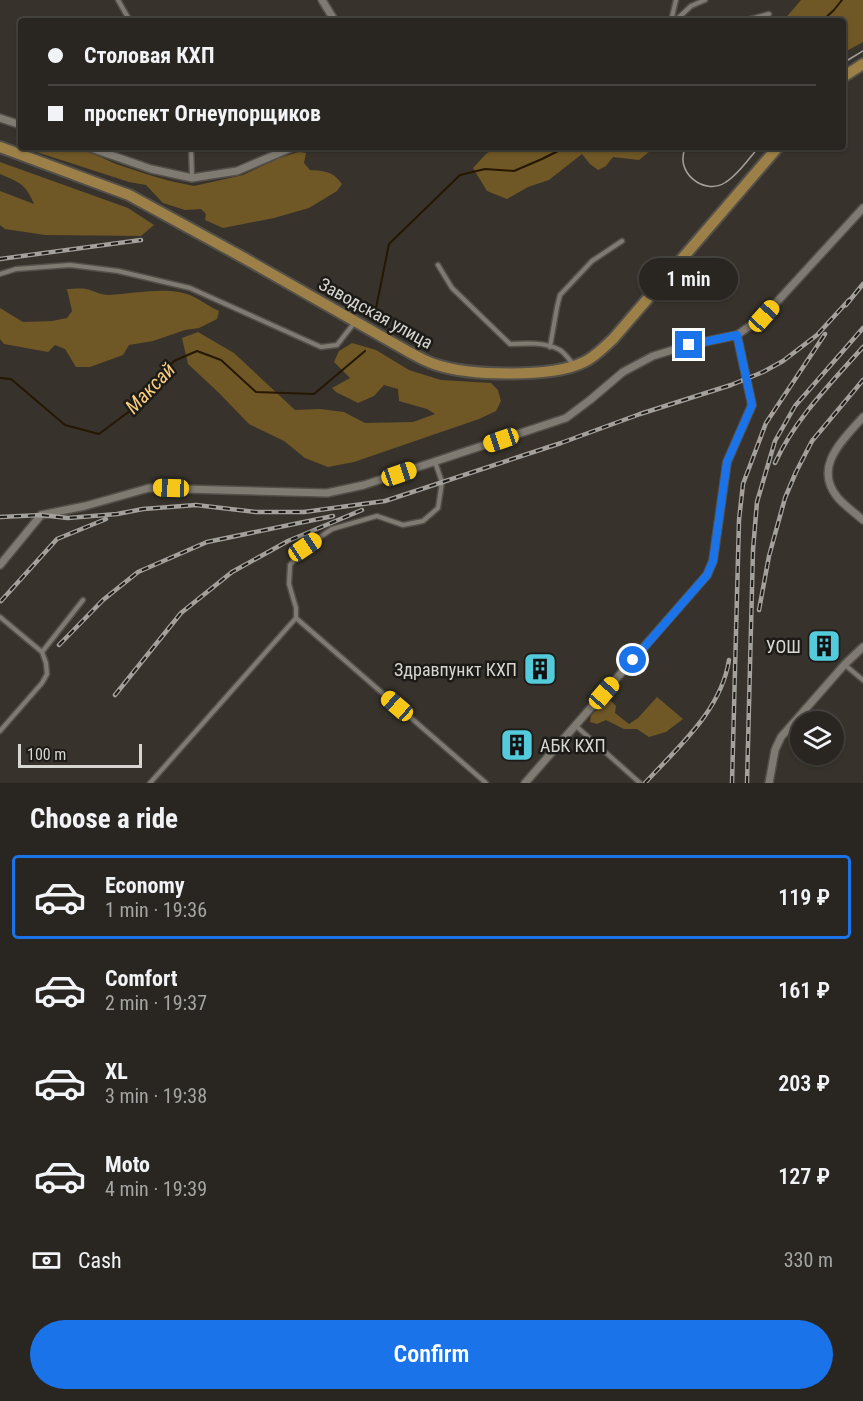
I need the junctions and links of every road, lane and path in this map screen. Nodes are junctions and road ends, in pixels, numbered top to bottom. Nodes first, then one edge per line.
1 (118, 0) edge
2 (322, 0) edge
3 (676, 0) edge
4 (705, 0) edge
5 (769, 14) dead end
6 (128, 18) edge
7 (333, 18) edge
8 (673, 18) edge
9 (677, 18) edge
10 (754, 18) edge
11 (863, 64) edge
12 (846, 75) edge
13 (0, 118) edge
14 (18, 124) edge
15 (0, 147) edge
16 (97, 150) edge
17 (191, 150) edge
18 (286, 150) edge
19 (775, 150) edge
20 (192, 178) junction
21 (863, 208) edge
22 (622, 241) dead end
23 (438, 266) dead end
24 (0, 274) edge
25 (356, 322) junction
26 (737, 335) junction
27 (550, 347) junction
28 (574, 366) junction
29 (863, 417) edge
30 (435, 462) junction
31 (863, 520) edge
32 (0, 565) edge
33 (83, 600) dead end
34 (0, 617) edge
35 (296, 618) junction
36 (863, 647) edge
37 (42, 652) junction
38 (845, 664) junction
39 (863, 680) edge
40 (575, 726) junction
41 (0, 731) edge
42 (150, 783) edge
43 (486, 783) edge
44 (525, 783) edge
45 (640, 783) edge
46 (769, 783) edge

1 - 6 lane
2 - 7 street
3 - 8 lane
4 - 9 lane
5 - 10 lane
11 - 12 main road
13 - 14 street
15 - 25 main road, Заводская улица
16 - 20 street
17 - 20 lane
18 - 20 street
19 - 28 main road, Заводская улица
21 - 26 street
22 - 27 lane
23 - 27 lane
24 - 25 lane
25 - 28 main road, Заводская улица
26 - 30 street
26 - 40 street
27 - 28 lane
29 - 31 street
30 - 32 street
30 - 35 lane
33 - 37 lane
34 - 37 lane
35 - 42 lane
35 - 43 lane
36 - 38 street
37 - 41 lane
38 - 39 lane
38 - 46 street
40 - 44 street
40 - 45 lane

